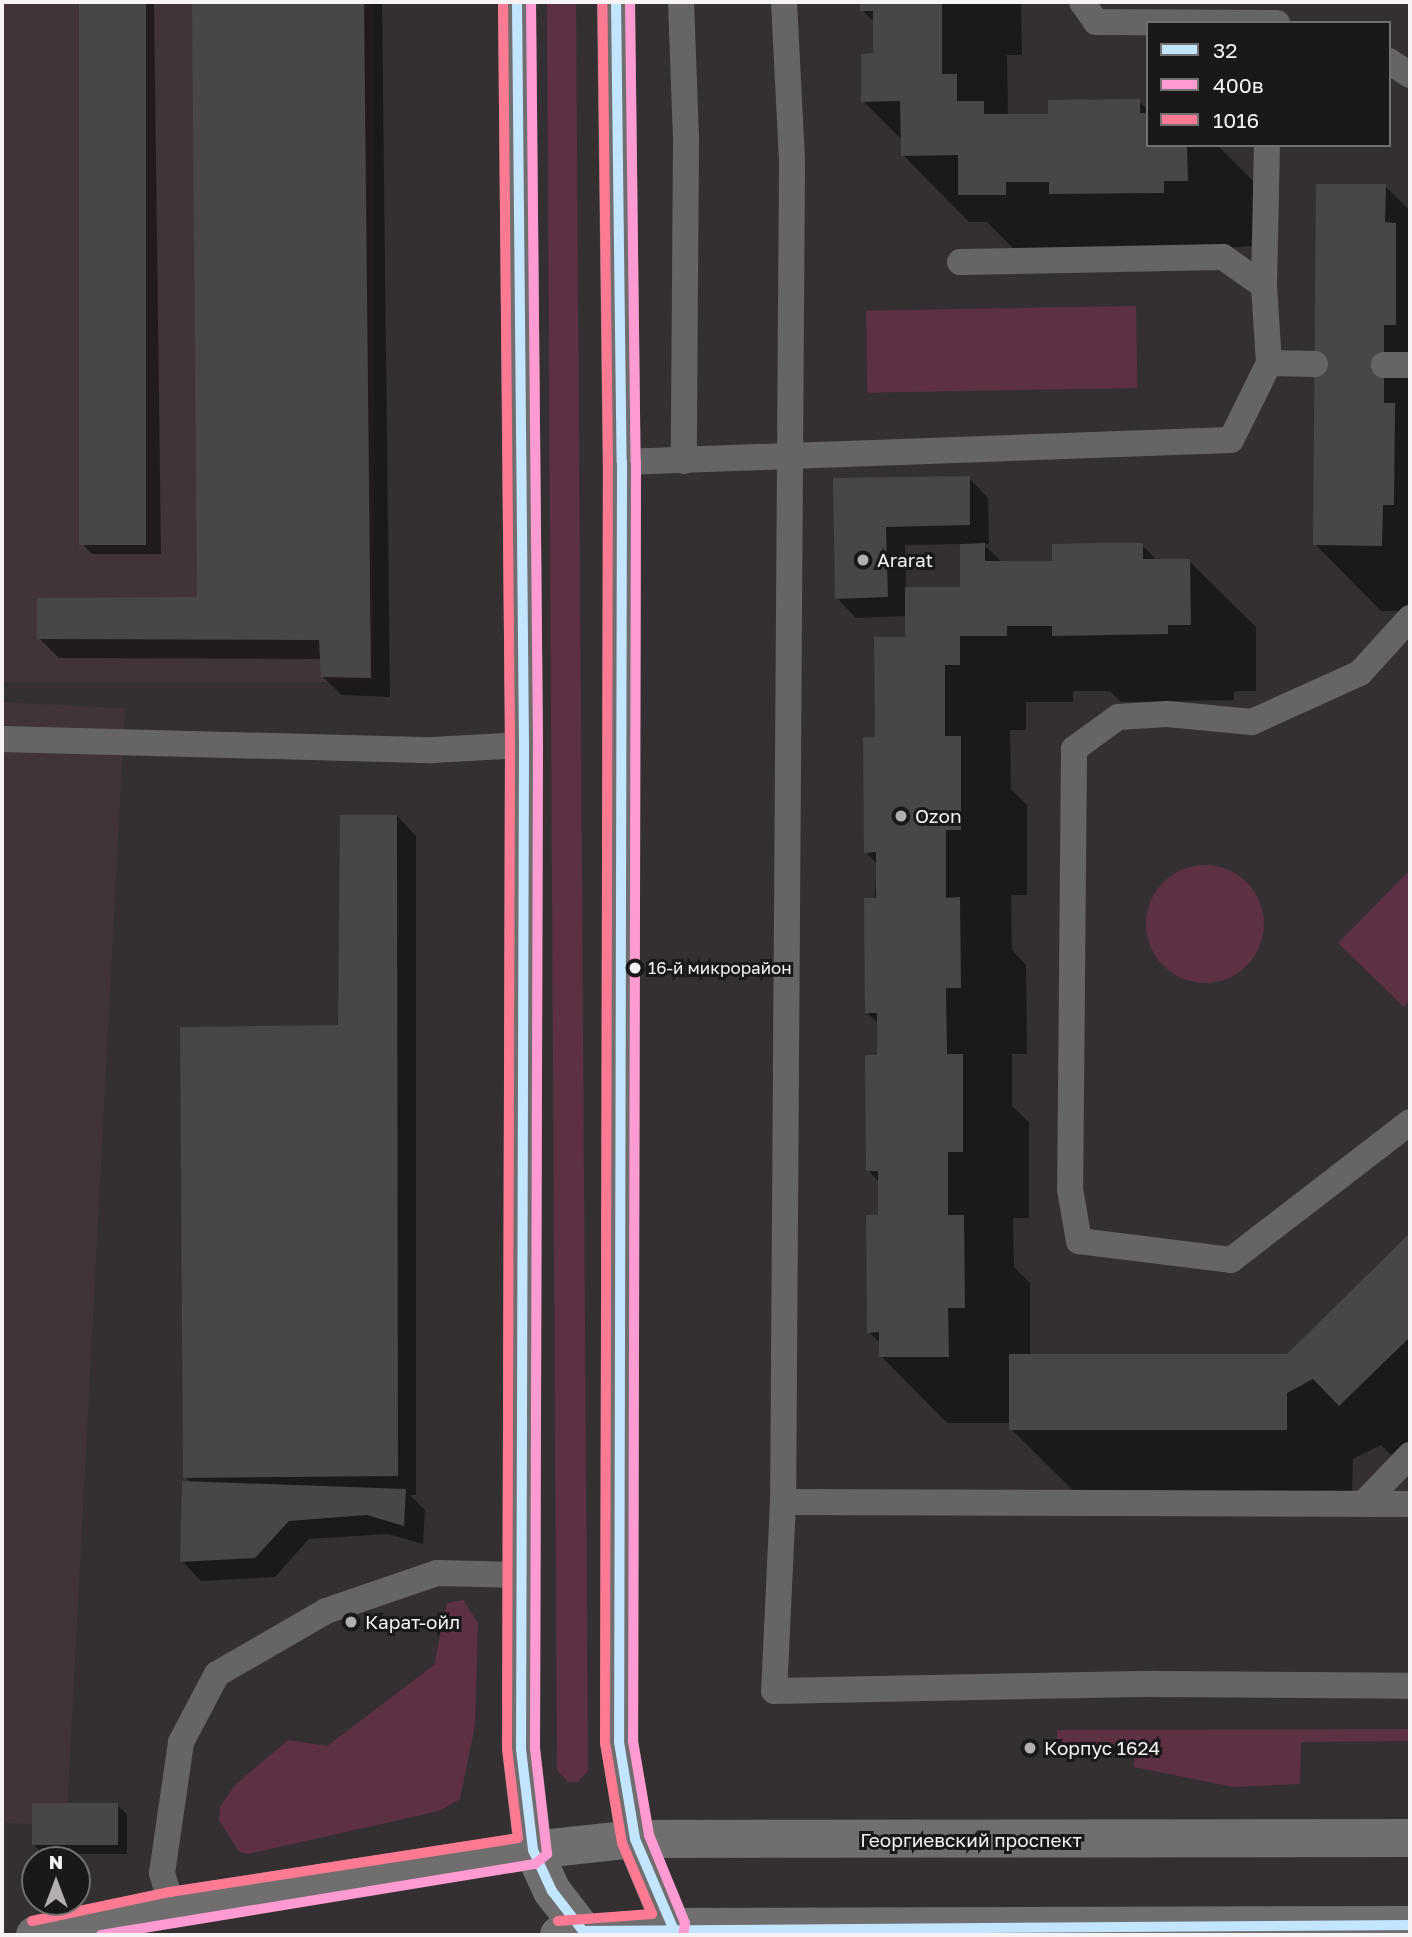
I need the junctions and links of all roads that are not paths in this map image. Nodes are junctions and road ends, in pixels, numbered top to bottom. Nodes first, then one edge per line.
1 (517, 2) edge
2 (616, 2) edge
3 (681, 2) edge
4 (784, 2) edge
5 (1082, 2) edge
6 (1146, 22) edge
7 (1391, 62) edge
8 (1410, 75) edge
9 (1267, 147) edge
10 (960, 262) dead end
11 (1264, 286) junction
12 (1269, 363) junction
13 (1315, 364) dead end
14 (1384, 365) dead end
15 (1410, 365) edge
16 (790, 458) junction
17 (684, 461) junction
18 (622, 462) junction
19 (1410, 618) edge
20 (2, 739) edge
21 (524, 744) junction
22 (1410, 1122) edge
23 (1410, 1455) edge
24 (783, 1502) junction
25 (1363, 1504) junction
26 (1410, 1504) edge
27 (523, 1574) junction
28 (1410, 1686) edge
29 (1410, 1838) edge
30 (635, 1839) junction
31 (533, 1850) junction
32 (172, 1906) junction
33 (1410, 1925) edge
34 (672, 1927) junction
35 (571, 1933) edge
36 (35, 1935) edge

1 - 21 main road
2 - 18 main road
3 - 17 lane
4 - 16 lane
5 - 6 lane
7 - 8 lane
9 - 11 lane
10 - 11 lane
11 - 12 lane
12 - 13 lane
12 - 16 lane
14 - 15 lane
16 - 17 lane
16 - 24 lane
17 - 18 lane
18 - 30 main road
19 - 22 lane
20 - 21 lane
21 - 27 main road
23 - 25 lane
24 - 25 lane
24 - 28 lane
25 - 26 lane
27 - 31 main road
27 - 32 lane
29 - 30 main road, Георгиевский проспект
30 - 31 main road, Георгиевский проспект
30 - 34 main road
31 - 32 main road, Георгиевский проспект
31 - 35 main road
32 - 36 main road, Георгиевский проспект
33 - 34 main road
34 - 35 main road

